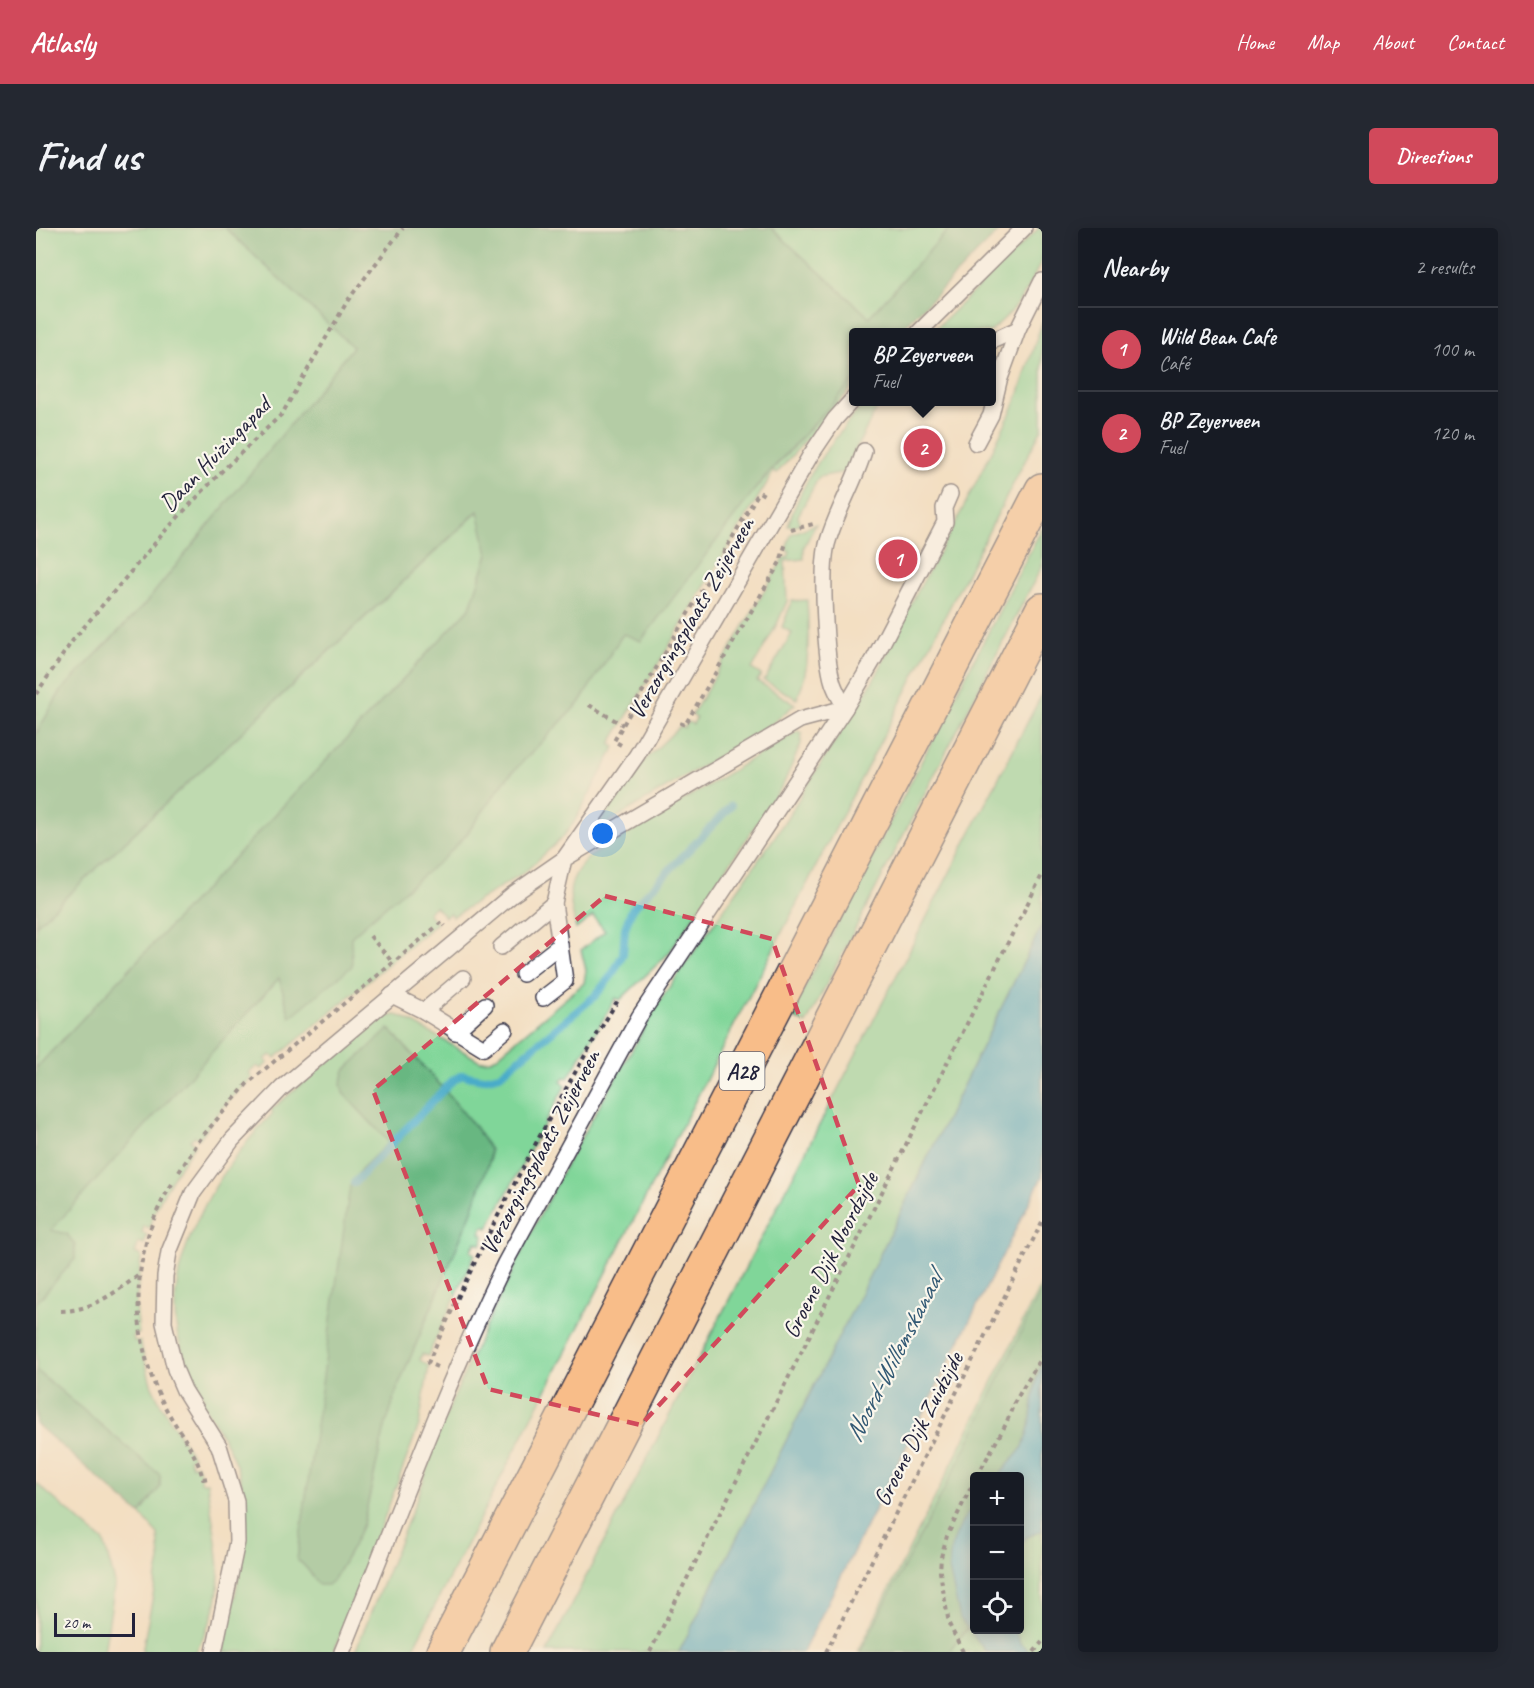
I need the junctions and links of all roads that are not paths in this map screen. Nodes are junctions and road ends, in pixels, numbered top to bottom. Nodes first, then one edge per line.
1 (1024, 228) edge
2 (1042, 281) edge
3 (924, 328) edge
4 (1018, 329) junction
5 (996, 339) edge
6 (996, 392) edge
7 (849, 404) edge
8 (992, 406) edge
9 (976, 442) dead end
10 (864, 451) dead end
11 (1042, 490) edge
12 (950, 494) dead end
13 (1042, 610) edge
14 (845, 708) junction
15 (564, 859) junction
16 (554, 903) junction
17 (560, 945) junction
18 (501, 947) dead end
19 (523, 974) dead end
20 (463, 978) dead end
21 (392, 995) junction
22 (543, 998) dead end
23 (485, 1005) dead end
24 (424, 1011) junction
25 (505, 1030) dead end
26 (455, 1032) junction
27 (214, 1652) edge
28 (342, 1652) edge
29 (443, 1652) edge
30 (507, 1652) edge

1 - 3 lane
2 - 4 lane
4 - 5 lane
4 - 6 lane
7 - 15 lane, Verzorgingsplaats Zeijerveen
8 - 9 lane
10 - 14 lane
11 - 29 highway, A28
12 - 14 lane, Verzorgingsplaats Zeijerveen
13 - 30 highway, A28
14 - 15 lane, Verzorgingsplaats Zeijerveen
14 - 28 lane, Verzorgingsplaats Zeijerveen
15 - 16 lane
15 - 21 lane, Verzorgingsplaats Zeijerveen
16 - 17 lane
16 - 18 lane
17 - 19 lane
17 - 22 lane
20 - 24 lane
21 - 24 lane
21 - 27 lane, Verzorgingsplaats Zeijerveen
23 - 26 lane
24 - 26 lane
25 - 26 lane

